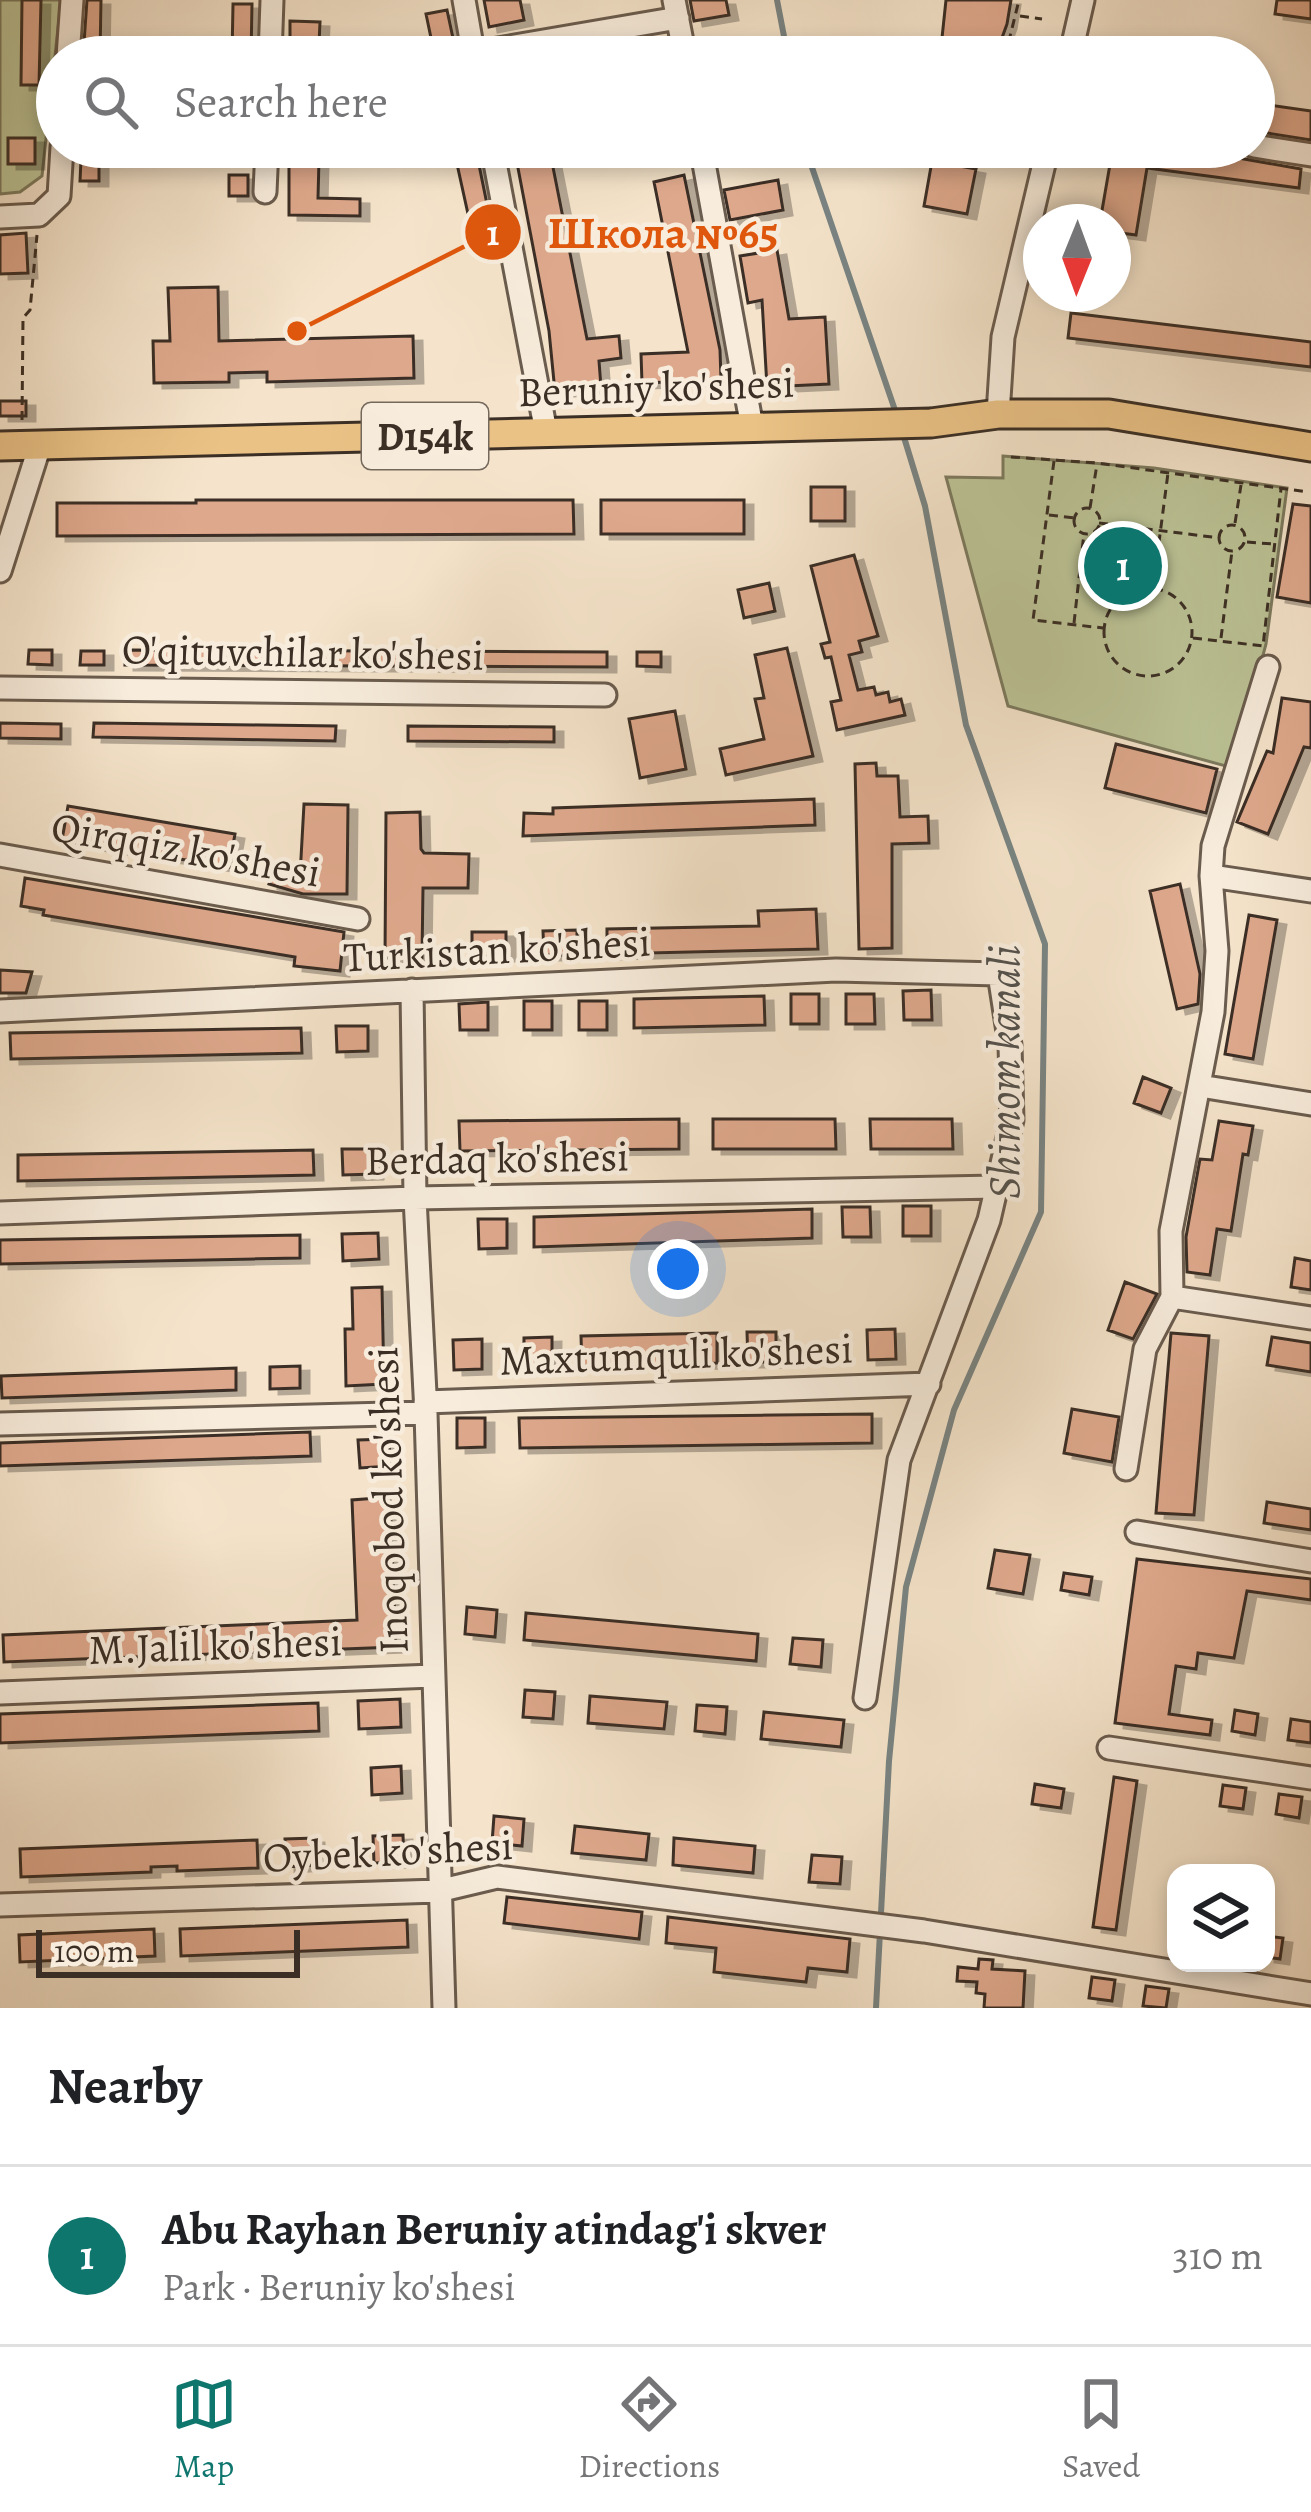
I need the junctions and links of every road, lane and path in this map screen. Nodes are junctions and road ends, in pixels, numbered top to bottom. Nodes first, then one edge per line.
1 (72, 0) edge
2 (272, 0) edge
3 (464, 0) edge
4 (1019, 0) edge
5 (1083, 0) edge
6 (676, 9) edge
7 (1016, 16) junction
8 (1042, 20) dead end
9 (69, 36) edge
10 (271, 36) edge
11 (471, 36) edge
12 (557, 36) edge
13 (1011, 36) edge
14 (1075, 36) edge
15 (1275, 149) edge
16 (1311, 154) edge
17 (61, 168) edge
18 (266, 168) edge
19 (496, 168) edge
20 (705, 168) edge
21 (1043, 168) edge
22 (265, 192) dead end
23 (39, 215) junction
24 (0, 217) edge
25 (998, 414) junction
26 (752, 427) junction
27 (546, 433) junction
28 (20, 446) edge
29 (1311, 447) edge
30 (1011, 457) dead end
31 (1054, 459) junction
32 (1097, 463) junction
33 (1168, 471) junction
34 (1241, 483) junction
35 (1281, 489) junction
36 (1309, 492) edge
37 (1090, 508) junction
38 (1047, 515) junction
39 (1075, 518) junction
40 (1100, 523) junction
41 (1235, 525) junction
42 (1161, 530) junction
43 (1084, 533) junction
44 (1220, 538) junction
45 (1245, 542) junction
46 (1275, 544) junction
47 (1232, 551) junction
48 (0, 571) edge
49 (1153, 588) junction
50 (1074, 624) junction
51 (1105, 628) junction
52 (1191, 638) junction
53 (1221, 641) junction
54 (1268, 668) dead end
55 (0, 688) edge
56 (605, 695) dead end
57 (0, 856) edge
58 (1211, 876) junction
59 (1311, 891) edge
60 (358, 919) dead end
61 (412, 990) junction
62 (0, 1011) edge
63 (1201, 1086) junction
64 (1311, 1104) edge
65 (996, 1187) junction
66 (415, 1198) junction
67 (0, 1213) edge
68 (1172, 1297) junction
69 (1311, 1318) edge
70 (929, 1384) junction
71 (426, 1407) junction
72 (0, 1424) edge
73 (1126, 1469) dead end
74 (1137, 1532) dead end
75 (1311, 1561) edge
76 (433, 1676) junction
77 (0, 1693) edge
78 (866, 1698) dead end
79 (1109, 1748) dead end
80 (1311, 1778) edge
81 (438, 1891) junction
82 (0, 1905) edge
83 (1311, 1994) edge
84 (444, 2008) edge

1 - 9 street
2 - 10 street
3 - 11 street
4 - 7 path
5 - 14 street
6 - 12 street
7 - 8 path
7 - 13 path
15 - 16 street
17 - 23 street
18 - 22 street
19 - 27 street
20 - 26 street
21 - 25 street
23 - 24 street
23 - 28 path
25 - 26 main road, Beruniy ko'shesi / D154k
25 - 29 main road, Beruniy ko'shesi / D154k
26 - 27 main road, Beruniy ko'shesi / D154k
27 - 28 main road, Beruniy ko'shesi / D154k
28 - 48 street
30 - 31 path
31 - 32 path
31 - 38 path
32 - 33 path
32 - 37 path
33 - 34 path
33 - 42 path
34 - 35 path
34 - 41 path
35 - 36 path
35 - 46 path
37 - 39 path
37 - 40 path
38 - 39 path
38 - 50 path
39 - 43 path
40 - 42 path
40 - 43 path
41 - 44 path
41 - 45 path
42 - 44 path
42 - 49 path
43 - 50 path
44 - 47 path
45 - 46 path
45 - 47 path
46 - 53 path
47 - 53 path
49 - 51 path
49 - 52 path
50 - 51 path
51 - 52 path
52 - 53 path
54 - 58 street
55 - 56 street, O'qituvchilar ko'shesi
57 - 60 street, Qirqqiz ko'shesi
58 - 59 street
58 - 63 street
61 - 62 street, Turkistan ko'shesi
61 - 65 street, Turkistan ko'shesi
61 - 66 street, Inoqobod ko'shesi
63 - 64 street
63 - 68 street
65 - 66 street, Berdaq ko'shesi
65 - 70 street
66 - 67 street, Berdaq ko'shesi
66 - 71 street, Inoqobod ko'shesi
68 - 69 street
68 - 73 street
70 - 71 street, Maxtumquli ko'shesi
70 - 78 street
71 - 72 street, Maxtumquli ko'shesi
71 - 76 street, Inoqobod ko'shesi
74 - 75 street
76 - 77 street, M.Jalil ko'shesi
76 - 81 street, Inoqobod ko'shesi
79 - 80 street
81 - 82 street, Oybek ko'shesi
81 - 83 street, Oybek ko'shesi
81 - 84 street, Inoqobod ko'shesi

